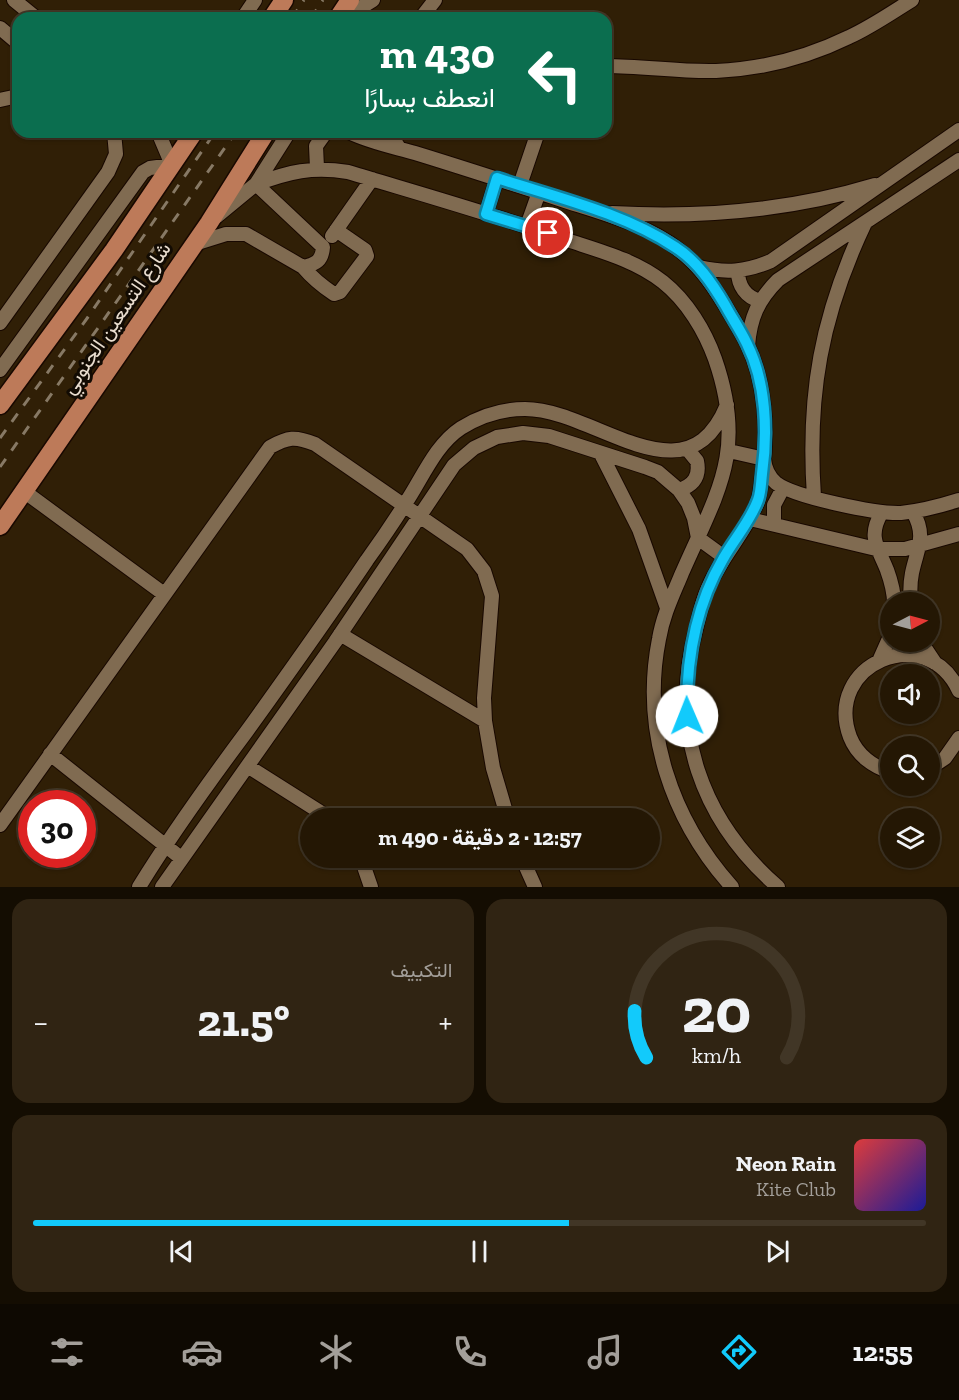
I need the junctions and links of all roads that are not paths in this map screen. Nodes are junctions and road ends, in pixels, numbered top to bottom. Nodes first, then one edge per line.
1 (14, 0) edge
2 (373, 0) edge
3 (435, 0) edge
4 (912, 0) edge
5 (29, 12) edge
6 (354, 12) edge
7 (426, 12) edge
8 (0, 28) edge
9 (12, 38) edge
10 (612, 66) edge
11 (959, 130) edge
12 (115, 138) edge
13 (161, 138) edge
14 (190, 138) edge
15 (262, 138) edge
16 (285, 138) edge
17 (322, 138) edge
18 (368, 138) edge
19 (393, 138) edge
20 (536, 138) edge
21 (399, 148) junction
22 (959, 160) edge
23 (172, 165) junction
24 (317, 168) junction
25 (497, 178) junction
26 (372, 179) junction
27 (888, 181) junction
28 (256, 184) junction
29 (520, 186) junction
30 (539, 192) junction
31 (602, 212) junction
32 (486, 214) junction
33 (208, 223) junction
34 (865, 224) junction
35 (527, 226) junction
36 (336, 230) junction
37 (194, 244) junction
38 (323, 247) junction
39 (303, 267) junction
40 (699, 267) junction
41 (738, 271) junction
42 (760, 301) junction
43 (0, 323) edge
44 (748, 346) junction
45 (0, 370) edge
46 (727, 403) junction
47 (0, 405) edge
48 (688, 450) junction
49 (729, 451) junction
50 (601, 454) junction
51 (764, 459) junction
52 (783, 488) junction
53 (680, 490) junction
54 (26, 492) junction
55 (814, 497) junction
56 (959, 500) edge
57 (404, 506) junction
58 (882, 512) junction
59 (913, 512) junction
60 (421, 517) junction
61 (750, 519) junction
62 (774, 524) junction
63 (0, 526) edge
64 (959, 534) edge
65 (698, 538) junction
66 (920, 546) junction
67 (876, 549) junction
68 (724, 557) junction
69 (893, 592) edge
70 (911, 592) edge
71 (164, 594) junction
72 (667, 608) junction
73 (330, 615) junction
74 (319, 631) junction
75 (340, 634) junction
76 (883, 652) edge
77 (928, 652) edge
78 (879, 661) junction
79 (936, 664) joint
80 (940, 665) edge
81 (940, 667) edge
82 (959, 668) edge
83 (959, 691) edge
84 (485, 721) junction
85 (957, 742) edge
86 (50, 754) junction
87 (940, 761) edge
88 (249, 766) junction
89 (880, 768) edge
90 (313, 808) edge
91 (505, 808) edge
92 (0, 825) edge
93 (165, 844) junction
94 (181, 858) junction
95 (364, 868) edge
96 (526, 868) edge
97 (139, 887) edge
98 (162, 887) edge
99 (371, 887) edge
100 (535, 887) edge
101 (732, 887) edge
102 (778, 887) edge

1 - 5 street
2 - 6 street
3 - 7 street
4 - 10 street
8 - 9 street
11 - 27 street
12 - 43 street
13 - 23 street
14 - 23 main road, شارع التسعين الجنوبي
15 - 33 main road, شارع التسعين الجنوبي
16 - 28 street
17 - 24 street
18 - 21 street
19 - 21 street
20 - 29 street
21 - 25 street
22 - 34 street
23 - 45 street
23 - 47 main road, شارع التسعين الجنوبي
24 - 26 street
24 - 28 street
25 - 29 street
25 - 32 street
26 - 32 street
26 - 36 street
27 - 31 street
27 - 41 street
28 - 33 street
28 - 38 street
29 - 30 street
30 - 31 street
30 - 35 street
31 - 40 street
32 - 35 street
33 - 37 main road, شارع التسعين الجنوبي
34 - 42 street
34 - 55 street
35 - 46 street
36 - 38 street
36 - 39 street
37 - 39 street
37 - 54 main road, شارع التسعين الجنوبي
38 - 39 street
40 - 41 street
40 - 44 street
41 - 42 street
42 - 44 street
44 - 51 street
46 - 48 street
46 - 49 street
48 - 53 street
48 - 57 street
49 - 51 street
49 - 65 street
50 - 53 street
50 - 60 street
50 - 72 street
51 - 52 street
51 - 61 street
52 - 55 street
52 - 62 street
53 - 65 street
54 - 63 main road, شارع التسعين الجنوبي
54 - 71 street
55 - 58 street
56 - 59 street
57 - 60 street
57 - 71 street
57 - 73 street
58 - 59 street
58 - 67 street
59 - 66 street
60 - 75 street
60 - 84 street
61 - 62 street
61 - 68 street
62 - 67 street
64 - 66 street
65 - 68 street
65 - 72 street
66 - 67 street
66 - 70 street
67 - 69 street
68 - 102 street
71 - 86 street
72 - 101 street
73 - 74 street
73 - 75 street
74 - 75 street
74 - 93 street
75 - 84 street
75 - 88 street
76 - 78 street
77 - 79 street
78 - 79 street
78 - 89 street
80 - 82 street
81 - 83 street
84 - 91 street
85 - 87 street
86 - 92 street
86 - 93 street
88 - 90 street
88 - 94 street
93 - 94 street
93 - 97 street
94 - 98 street
95 - 99 street
96 - 100 street

